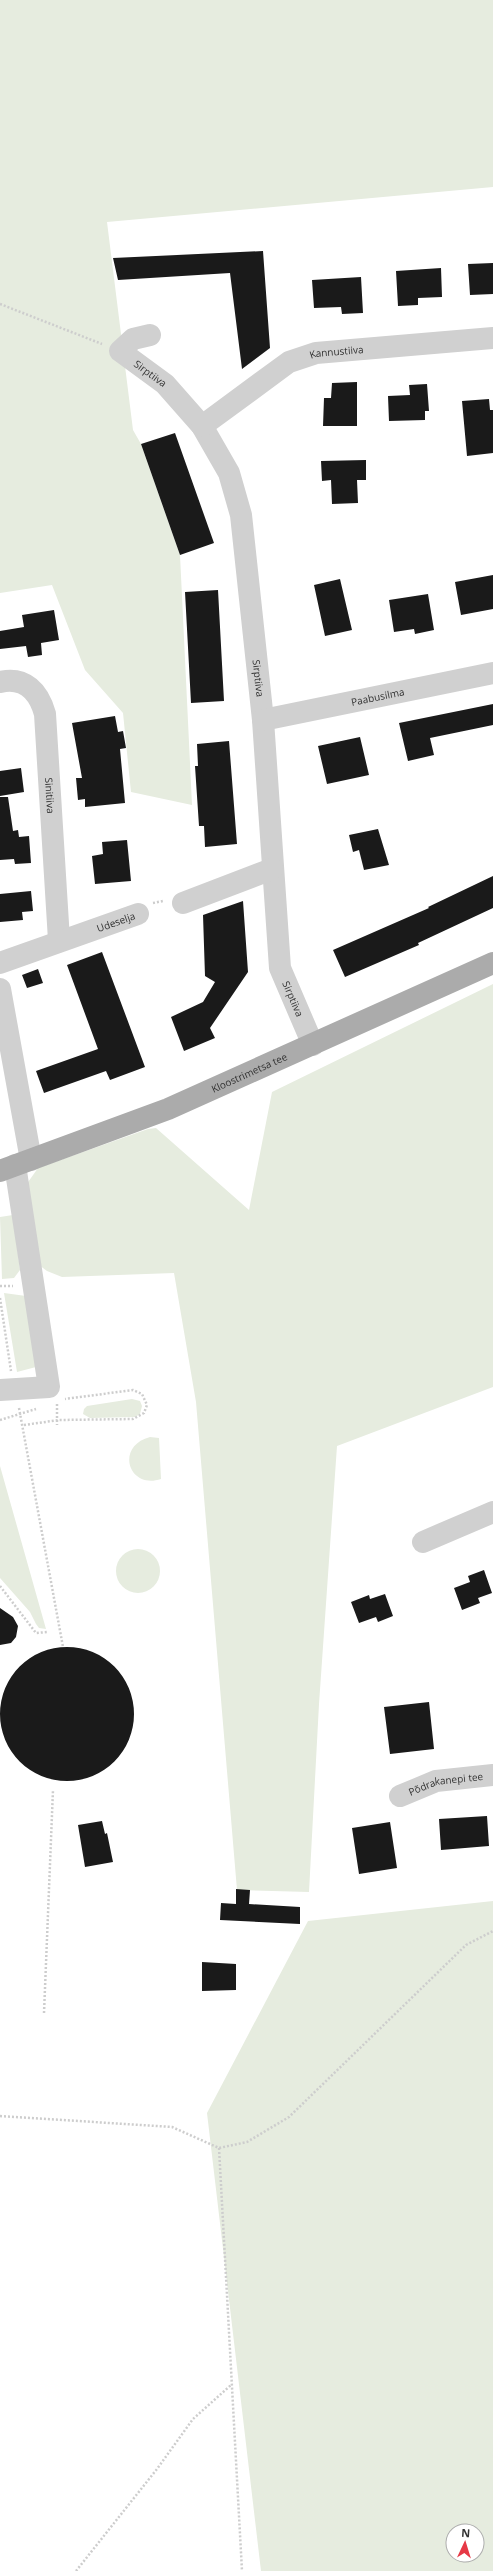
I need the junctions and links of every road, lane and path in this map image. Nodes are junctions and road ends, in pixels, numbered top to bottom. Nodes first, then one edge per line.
1 (0, 304) edge
2 (150, 335) dead end
3 (493, 338) edge
4 (120, 351) junction
5 (202, 426) junction
6 (493, 673) edge
7 (0, 682) edge
8 (262, 720) junction
9 (272, 869) junction
10 (183, 903) joint
11 (138, 914) joint
12 (59, 940) junction
13 (0, 963) edge
14 (493, 963) edge
15 (0, 989) edge
16 (313, 1045) junction
17 (15, 1165) edge
18 (0, 1298) edge
19 (12, 1372) dead end
20 (0, 1390) edge
21 (18, 1402) dead end
22 (57, 1402) junction
23 (50, 1404) dead end
24 (42, 1406) dead end
25 (21, 1414) junction
26 (0, 1420) edge
27 (57, 1421) junction
28 (24, 1425) junction
29 (57, 1425) dead end
30 (493, 1512) edge
31 (423, 1542) dead end
32 (0, 1586) edge
33 (47, 1632) dead end
34 (63, 1647) dead end
35 (493, 1775) edge
36 (54, 1790) dead end
37 (400, 1796) dead end
38 (493, 1931) edge
39 (44, 2013) dead end
40 (0, 2116) edge
41 (219, 2148) junction
42 (231, 2384) junction
43 (76, 2571) edge
44 (242, 2571) edge

1 - 4 path
2 - 4 street
3 - 5 street, Kannustiiva
4 - 5 street, Sirptiiva
5 - 8 street, Sirptiiva
6 - 8 street, Paabusilma
7 - 12 street, Sinitiiva
8 - 9 street, Sirptiiva
9 - 10 street
9 - 16 street, Sirptiiva
10 - 11 path, Udeselja
11 - 12 street, Udeselja
12 - 13 street, Udeselja
14 - 16 main road, Kloostrimetsa tee
15 - 17 street
16 - 17 main road, Kloostrimetsa tee
17 - 20 street
18 - 19 path
21 - 25 path
22 - 23 path
22 - 27 path
22 - 27 path
24 - 25 path
25 - 26 path
25 - 28 path
27 - 28 path
27 - 29 path
28 - 34 path
30 - 31 street
32 - 33 path
35 - 37 street, Põdrakanepi tee
36 - 39 path
38 - 41 path
40 - 41 path
41 - 42 path
42 - 43 path
42 - 44 path

